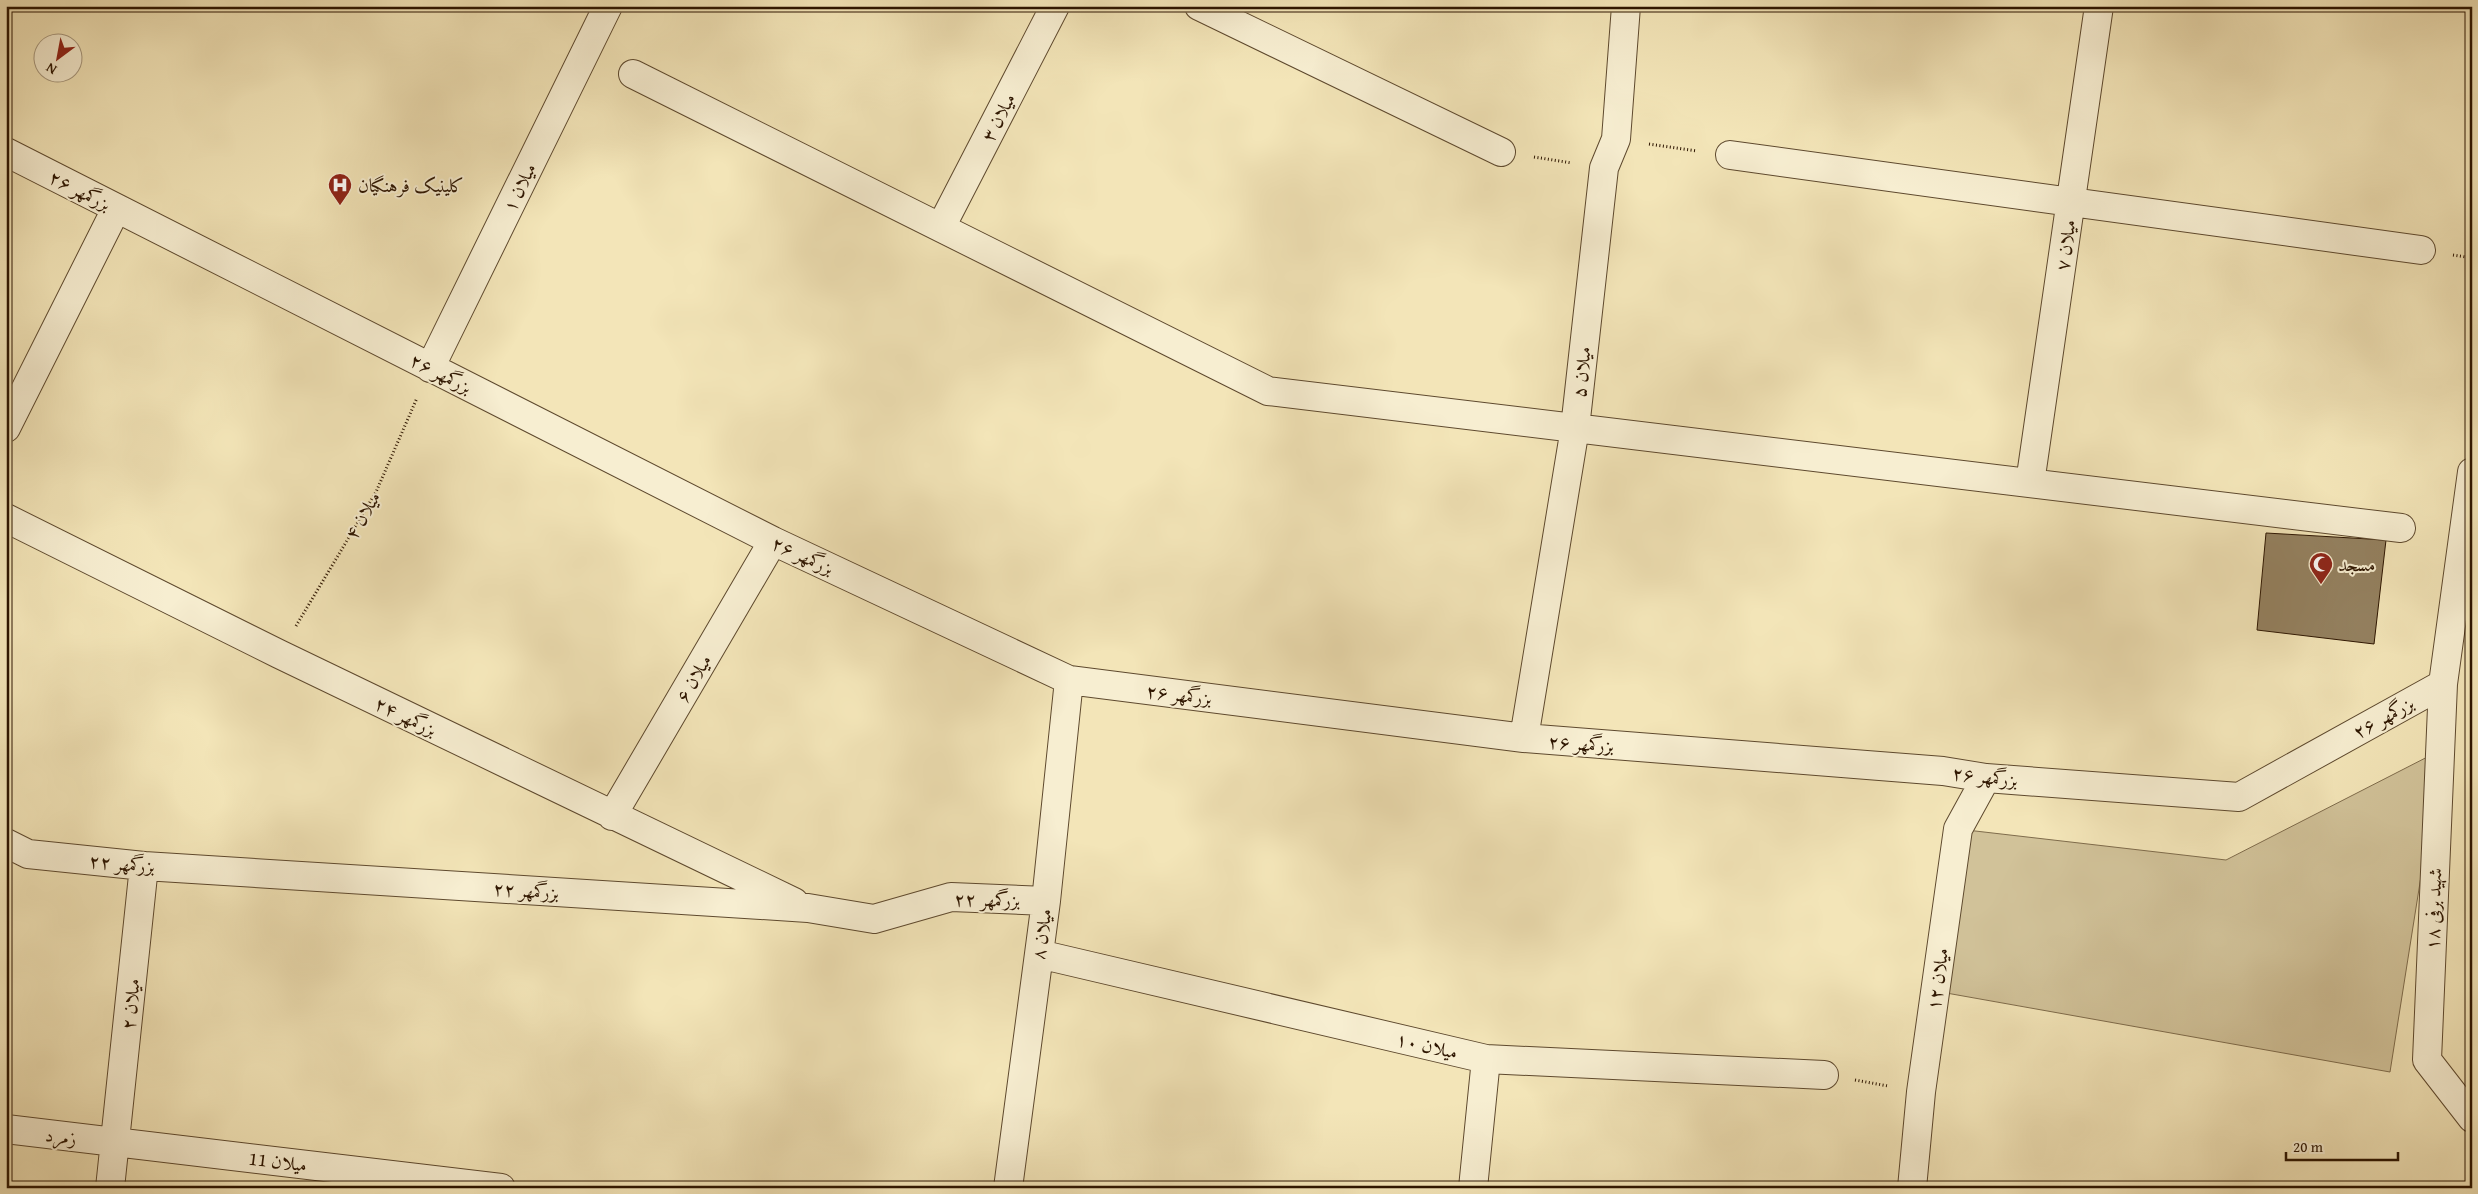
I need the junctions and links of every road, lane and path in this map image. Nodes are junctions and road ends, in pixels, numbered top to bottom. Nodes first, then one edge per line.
1 (608, 6) edge
2 (1055, 6) edge
3 (1198, 6) edge
4 (1626, 6) edge
5 (2099, 6) edge
6 (633, 74) dead end
7 (1616, 139) junction
8 (6, 152) edge
9 (1501, 152) joint
10 (1730, 155) joint
11 (1604, 168) junction
12 (2071, 202) junction
13 (116, 209) junction
14 (941, 227) junction
15 (2421, 250) dead end
16 (430, 368) junction
17 (6, 428) edge
18 (1575, 428) junction
19 (2472, 472) edge
20 (2030, 483) junction
21 (6, 518) edge
22 (2401, 528) dead end
23 (2467, 539) edge
24 (773, 541) junction
25 (279, 654) junction
26 (1069, 680) junction
27 (2443, 684) junction
28 (1524, 738) junction
29 (1986, 778) junction
30 (612, 816) junction
31 (6, 843) edge
32 (144, 866) junction
33 (1046, 901) junction
34 (808, 908) junction
35 (1038, 954) junction
36 (1486, 1059) junction
37 (1824, 1074) joint
38 (1921, 1092) junction
39 (2472, 1118) edge
40 (6, 1130) edge
41 (116, 1142) junction
42 (110, 1188) edge
43 (501, 1188) edge
44 (1008, 1188) edge
45 (1473, 1188) edge
46 (1912, 1188) edge

1 - 16 street, میلان ۱
2 - 14 street, میلان ۳
3 - 9 street
4 - 7 street, میلان ۵
5 - 12 street, میلان ۷
6 - 14 street
7 - 10 path
7 - 11 street, میلان ۵
8 - 13 street, بزرگمهر ۲۶
9 - 11 path
10 - 12 street
11 - 18 street, میلان ۵
12 - 15 street
12 - 20 street, میلان ۷
13 - 16 street, بزرگمهر ۲۶
13 - 17 street
14 - 18 street
16 - 24 street, بزرگمهر ۲۶
16 - 25 path, میلان ۴
18 - 20 street
18 - 28 street, میلان ۵
19 - 23 street, شهید برفی ۱۸
20 - 22 street
21 - 25 street, بزرگمهر ۲۴
23 - 27 street, شهید برفی ۱۸
24 - 26 street, بزرگمهر ۲۶
24 - 30 street, میلان ۶
25 - 30 street, بزرگمهر ۲۴
26 - 28 street, بزرگمهر ۲۶
26 - 33 street, میلان ۸
27 - 29 street, بزرگمهر ۲۶
27 - 39 street, شهید برفی ۱۸
28 - 29 street, بزرگمهر ۲۶
29 - 38 street, میلان ۱۲
30 - 34 street, بزرگمهر ۲۴
31 - 32 street, بزرگمهر ۲۲
32 - 34 street, بزرگمهر ۲۲
32 - 41 street, میلان ۲
33 - 34 street, بزرگمهر ۲۲
33 - 35 street, میلان ۸
35 - 36 street, میلان ۱۰
35 - 44 street, میلان ۸
36 - 37 street, میلان ۱۰
36 - 45 street
37 - 38 path
38 - 46 street, میلان ۱۲
40 - 41 street, زمرد
41 - 42 street
41 - 43 street, میلان 11

